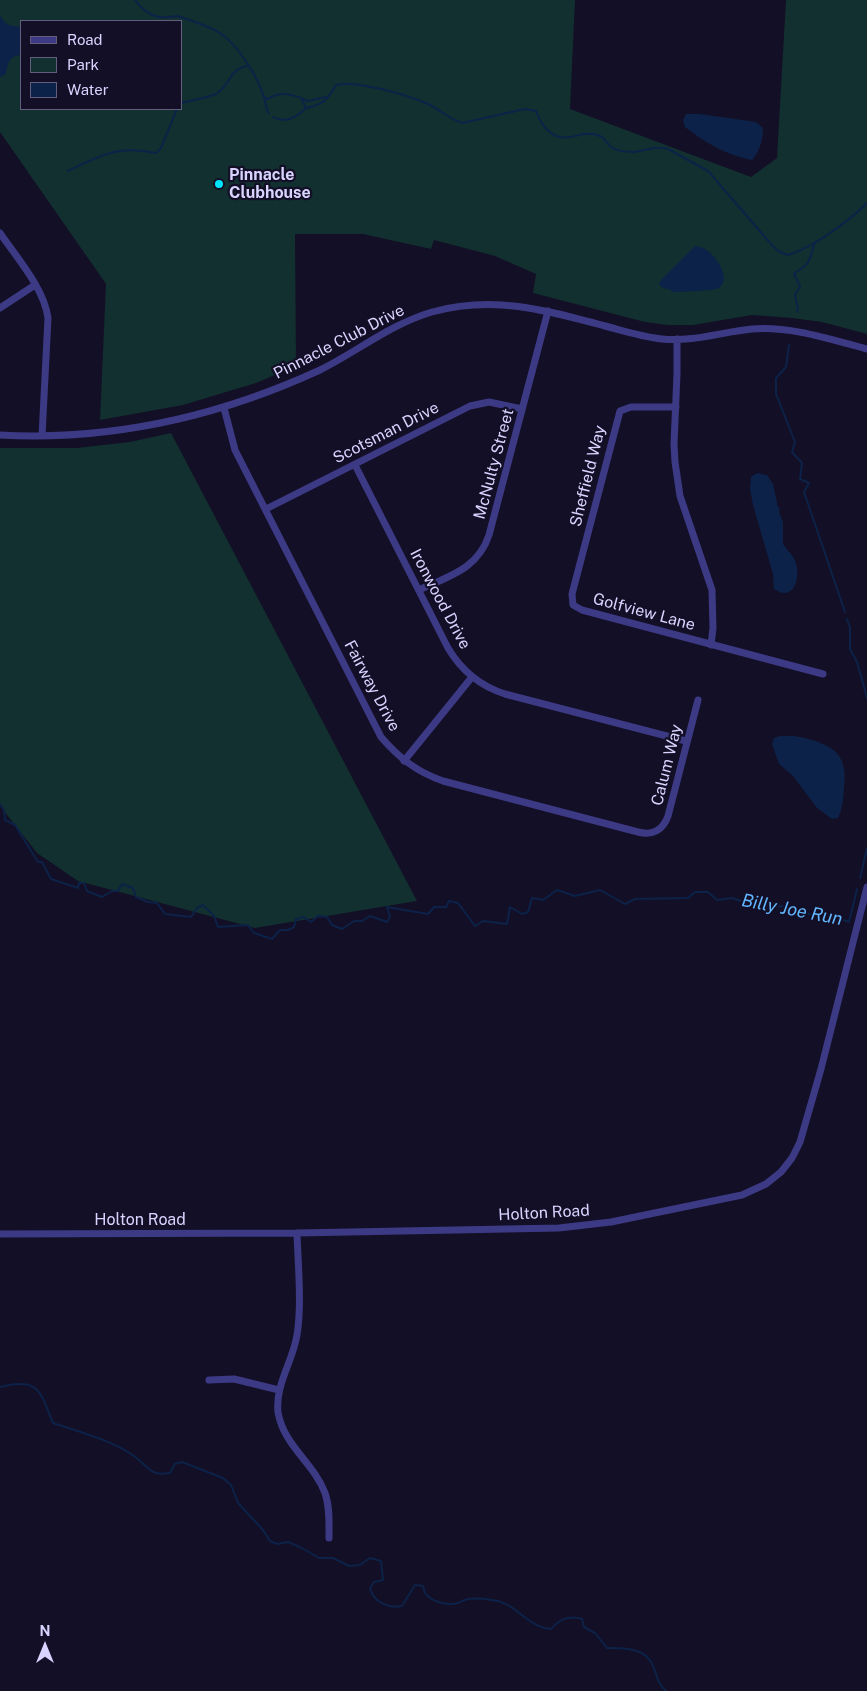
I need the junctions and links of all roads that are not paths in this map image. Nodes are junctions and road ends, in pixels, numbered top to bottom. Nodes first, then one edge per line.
1 (0, 233) edge
2 (35, 285) junction
3 (0, 308) edge
4 (548, 311) junction
5 (677, 340) junction
6 (867, 349) edge
7 (676, 407) junction
8 (224, 408) junction
9 (522, 409) junction
10 (0, 435) edge
11 (42, 436) junction
12 (355, 464) junction
13 (266, 509) junction
14 (419, 590) junction
15 (572, 602) joint
16 (711, 644) junction
17 (824, 674) dead end
18 (472, 677) junction
19 (698, 700) dead end
20 (686, 742) junction
21 (404, 761) junction
22 (656, 832) joint
23 (867, 887) edge
24 (297, 1233) junction
25 (0, 1234) edge
26 (209, 1380) dead end
27 (279, 1390) junction
28 (329, 1538) dead end

1 - 2 street
2 - 3 street
2 - 11 street
4 - 5 street, Pinnacle Club Drive
4 - 8 street, Pinnacle Club Drive
4 - 9 street, McNulty Street
5 - 6 street, Pinnacle Club Drive
5 - 7 street
7 - 15 street, Sheffield Way
7 - 16 street
8 - 11 street, Pinnacle Club Drive
8 - 13 street, Fairway Drive
9 - 12 street, Scotsman Drive
9 - 14 street, McNulty Street
10 - 11 street, Pinnacle Club Drive
12 - 13 street, Scotsman Drive
12 - 14 street, Ironwood Drive
13 - 21 street, Fairway Drive
14 - 18 street, Ironwood Drive
15 - 16 street, Golfview Lane
16 - 17 street, Golfview Lane
18 - 20 street, Ironwood Drive
18 - 21 street
19 - 20 street, Calum Way
20 - 22 street, Calum Way
21 - 22 street, Fairway Drive
23 - 24 street, Holton Road
24 - 25 street, Holton Road
24 - 27 street
26 - 27 street
27 - 28 street

